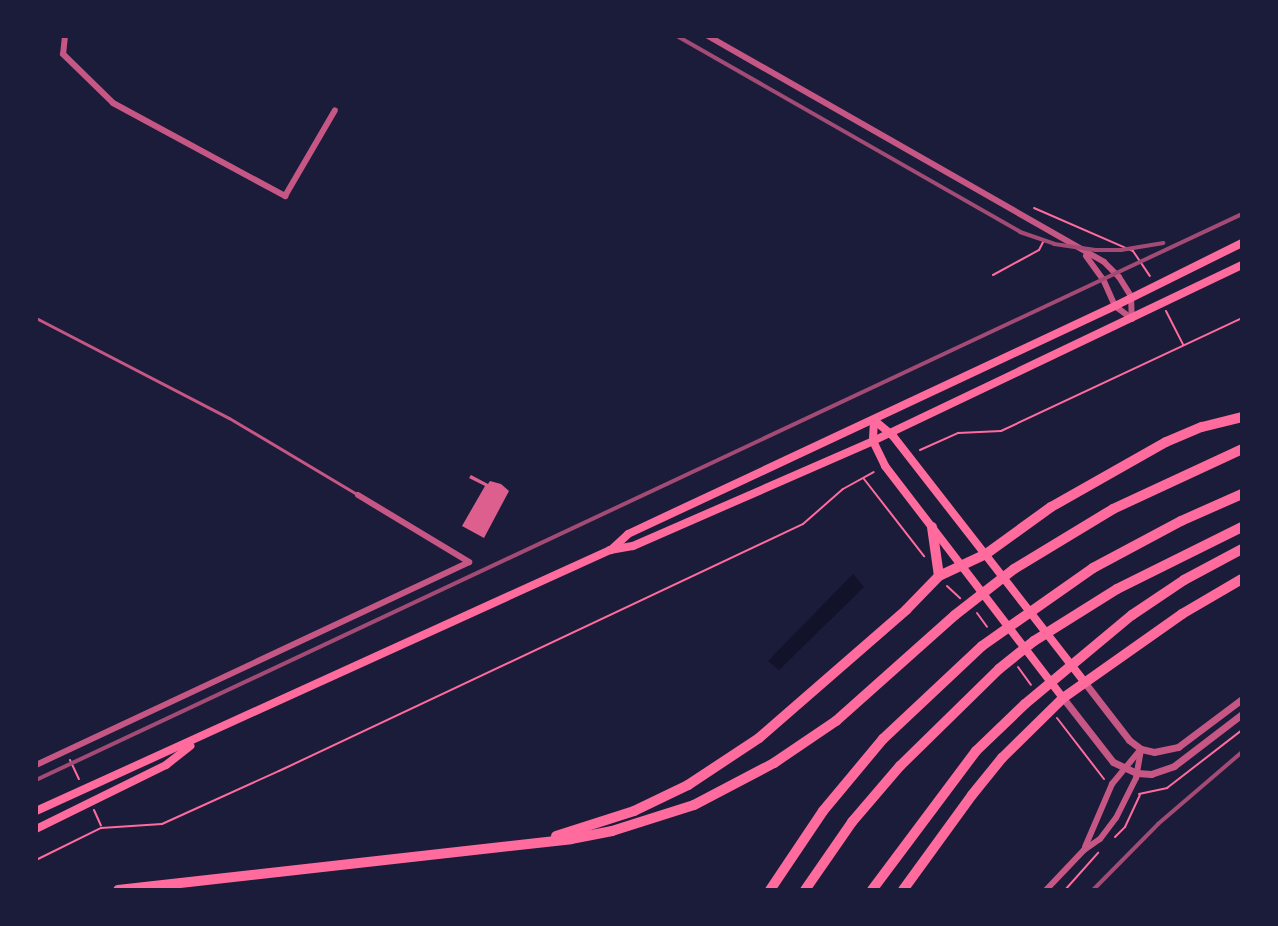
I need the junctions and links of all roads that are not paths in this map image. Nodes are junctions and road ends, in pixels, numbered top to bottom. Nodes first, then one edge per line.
1 (65, 36) edge
2 (708, 36) edge
3 (335, 110) dead end
4 (1242, 243) edge
5 (1084, 253) junction
6 (1242, 265) edge
7 (1131, 296) junction
8 (1115, 306) junction
9 (36, 318) edge
10 (1132, 319) junction
11 (1242, 417) edge
12 (874, 420) junction
13 (890, 433) junction
14 (873, 441) junction
15 (1242, 449) edge
16 (1242, 494) edge
17 (358, 495) joint
18 (932, 527) junction
19 (1242, 527) edge
20 (1242, 549) edge
21 (610, 550) junction
22 (986, 554) junction
23 (962, 567) junction
24 (939, 576) junction
25 (1242, 579) edge
26 (1085, 683) junction
27 (1063, 698) junction
28 (1242, 699) edge
29 (1242, 714) edge
30 (197, 740) junction
31 (1141, 749) junction
32 (36, 765) edge
33 (1122, 769) junction
34 (1137, 773) junction
35 (36, 811) edge
36 (36, 829) edge
37 (500, 850) junction
38 (1084, 850) junction
39 (118, 890) edge
40 (770, 890) edge
41 (805, 890) edge
42 (872, 890) edge
43 (903, 890) edge
44 (1046, 890) edge

1 - 3 street
2 - 5 street
4 - 7 main road
5 - 7 street
5 - 8 street
6 - 10 main road
7 - 8 main road
7 - 10 street
8 - 10 street
8 - 12 main road
9 - 17 lane
10 - 13 main road
11 - 22 highway
12 - 13 main road
12 - 14 main road
12 - 21 main road
13 - 14 main road
13 - 22 main road
14 - 18 main road
14 - 21 main road
15 - 37 highway
16 - 40 highway
17 - 32 street
18 - 23 main road
18 - 24 highway
19 - 41 highway
20 - 42 highway
21 - 30 main road
22 - 23 highway
22 - 26 main road
23 - 24 highway
23 - 27 main road
24 - 37 highway
25 - 26 highway
26 - 27 highway
26 - 31 street
27 - 33 street
27 - 43 highway
28 - 31 street
29 - 34 street
30 - 35 main road
30 - 36 main road
31 - 33 street
31 - 34 street
33 - 34 street
33 - 38 street
34 - 38 street
37 - 39 highway
38 - 44 street

